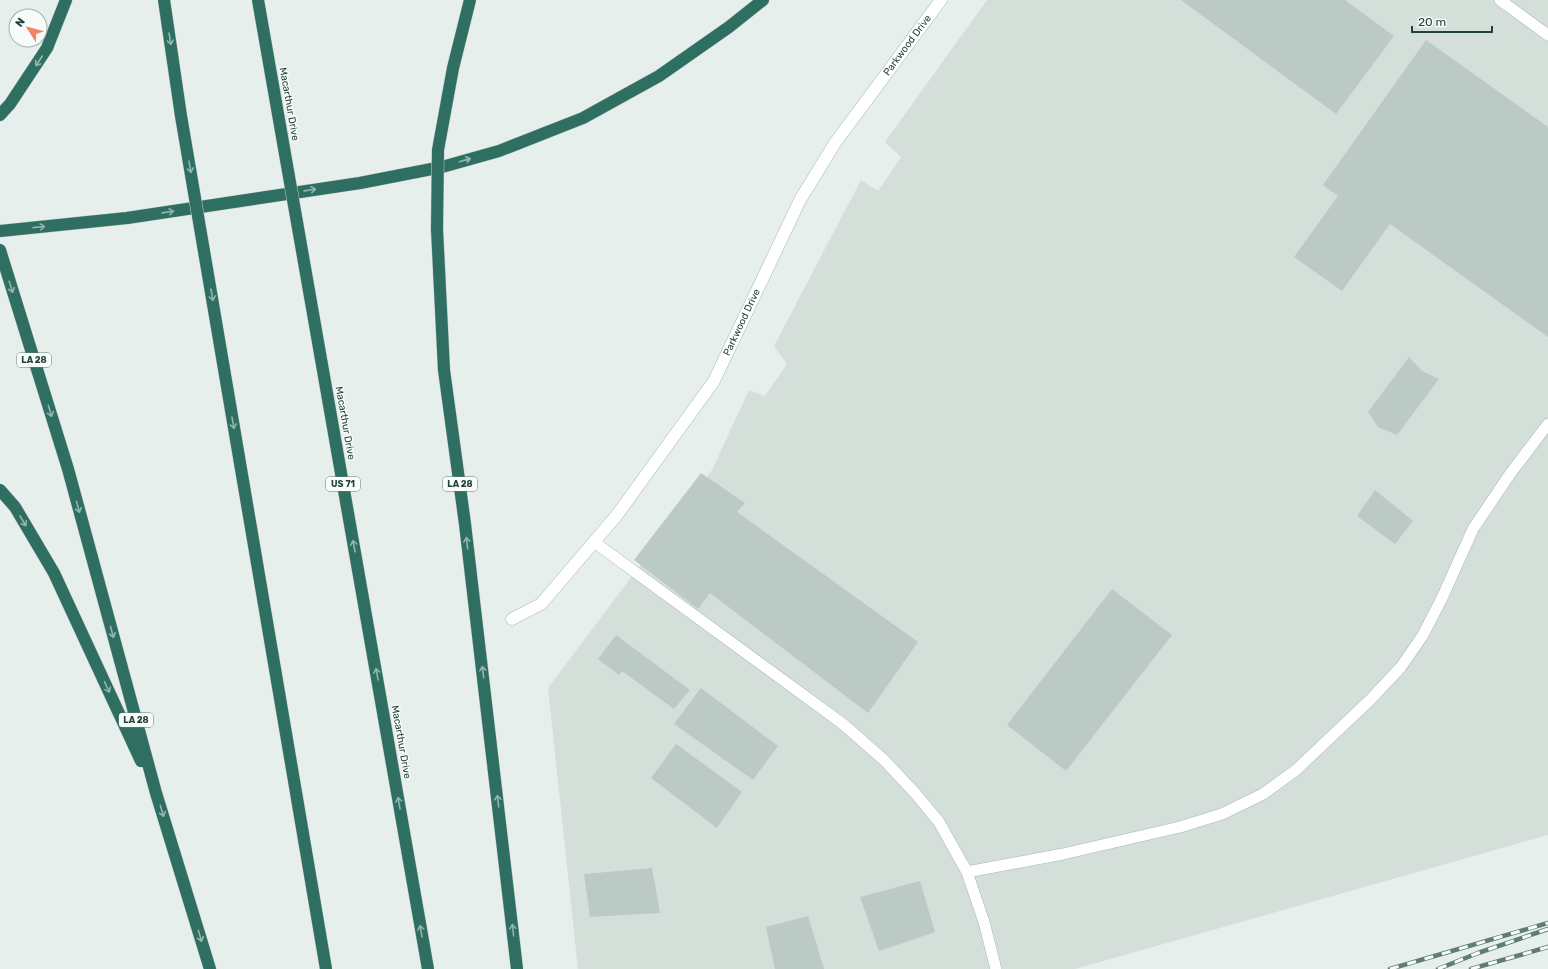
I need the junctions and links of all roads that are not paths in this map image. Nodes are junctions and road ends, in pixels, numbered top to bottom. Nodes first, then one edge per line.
1 (66, 0) edge
2 (164, 0) edge
3 (258, 0) edge
4 (470, 0) edge
5 (763, 0) edge
6 (941, 0) edge
7 (1500, 0) edge
8 (1548, 35) edge
9 (0, 115) edge
10 (0, 231) edge
11 (0, 250) edge
12 (1548, 424) edge
13 (0, 490) edge
14 (594, 542) junction
15 (512, 619) dead end
16 (156, 793) junction
17 (968, 872) junction
18 (210, 969) edge
19 (326, 969) edge
20 (428, 969) edge
21 (517, 969) edge
22 (996, 969) edge

1 -> 9 highway
2 -> 19 highway, bridge
20 -> 3 highway, Macarthur Drive / US 71, bridge
21 -> 4 highway, LA 28, bridge
10 -> 5 highway
6 - 14 street, Parkwood Drive
7 - 8 lane
11 -> 16 highway, LA 28
12 - 17 lane
13 -> 16 highway
14 - 15 street, Parkwood Drive
14 - 17 lane
16 -> 18 highway, LA 28
17 - 22 lane

